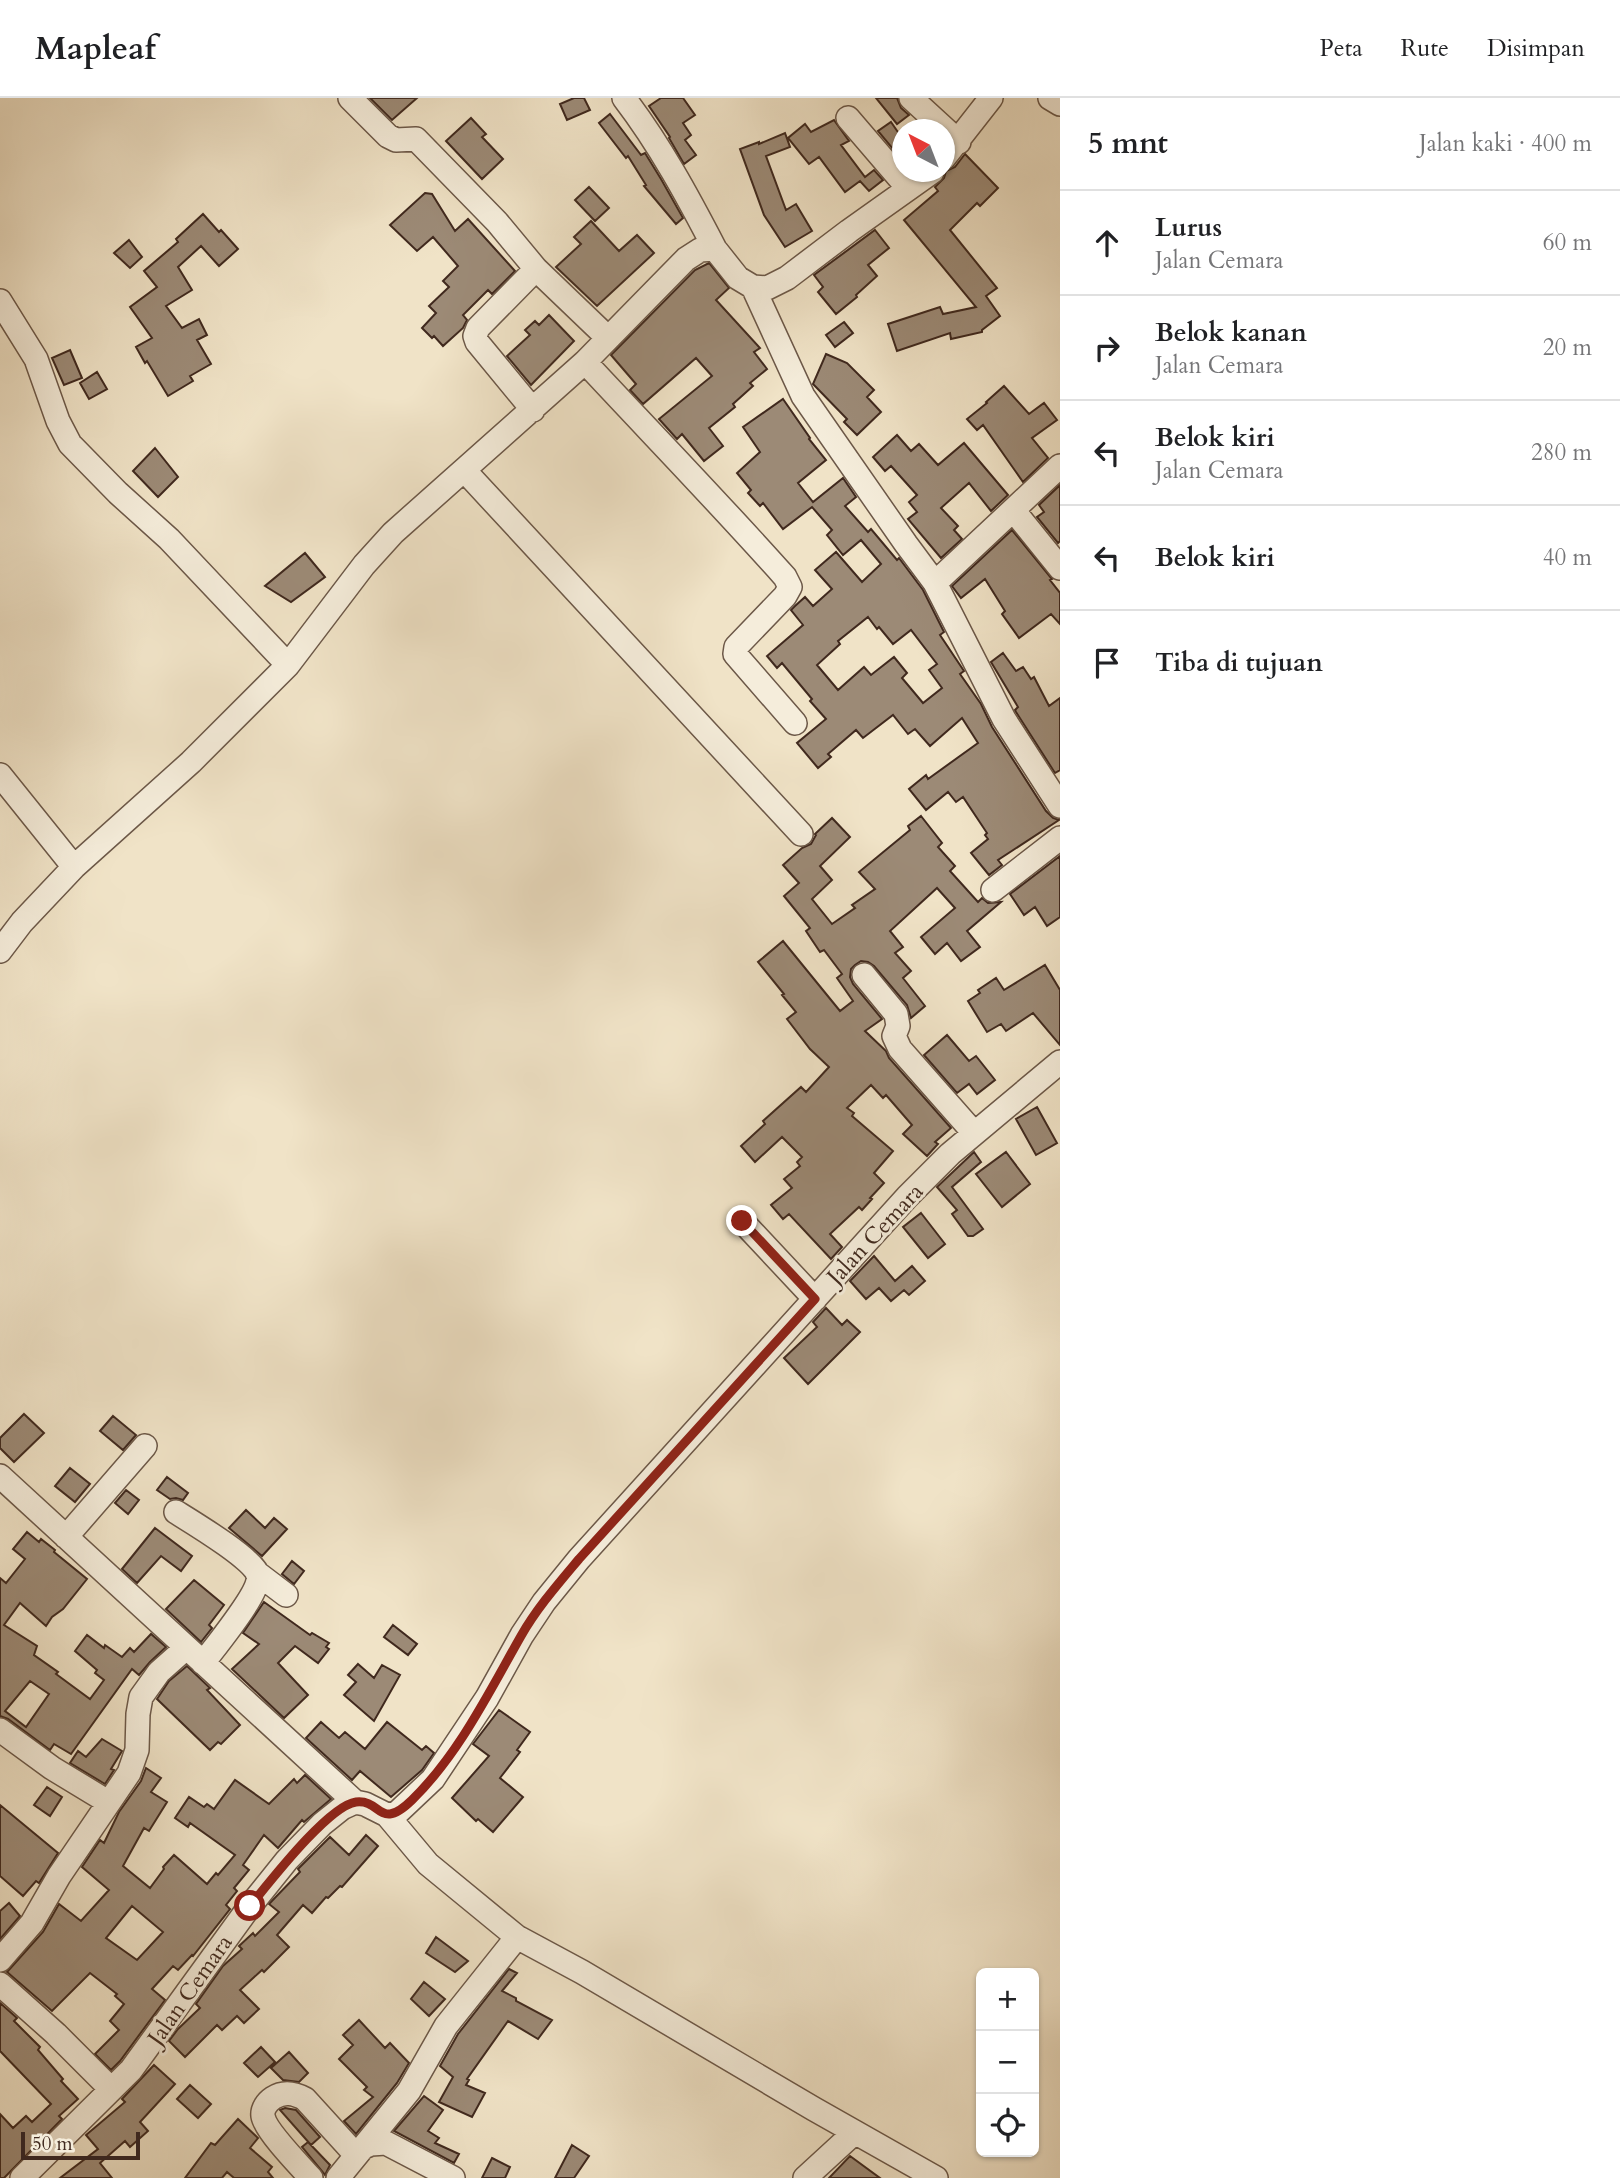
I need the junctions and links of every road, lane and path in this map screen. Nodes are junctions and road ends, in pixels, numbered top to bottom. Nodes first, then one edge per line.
1 (350, 98) edge
2 (624, 98) edge
3 (911, 98) edge
4 (990, 98) edge
5 (1050, 98) edge
6 (1060, 104) edge
7 (848, 118) dead end
8 (928, 119) edge
9 (955, 146) edge
10 (917, 182) edge
11 (908, 188) junction
12 (715, 250) junction
13 (536, 269) junction
14 (753, 288) junction
15 (0, 301) edge
16 (608, 338) junction
17 (585, 362) junction
18 (533, 410) junction
19 (1060, 466) edge
20 (464, 470) junction
21 (1014, 511) junction
22 (1060, 568) edge
23 (935, 583) junction
24 (288, 665) junction
25 (795, 723) dead end
26 (0, 775) edge
27 (1060, 806) edge
28 (801, 834) dead end
29 (1060, 838) edge
30 (74, 867) junction
31 (993, 890) dead end
32 (0, 951) edge
33 (864, 975) dead end
34 (1060, 1062) edge
35 (974, 1133) junction
36 (742, 1221) dead end
37 (815, 1299) junction
38 (145, 1446) dead end
39 (0, 1476) edge
40 (176, 1512) dead end
41 (66, 1537) junction
42 (257, 1573) junction
43 (286, 1595) dead end
44 (194, 1656) junction
45 (0, 1730) edge
46 (108, 1802) junction
47 (355, 1802) junction
48 (387, 1815) junction
49 (517, 1937) junction
50 (0, 1960) edge
51 (0, 1983) edge
52 (111, 2089) junction
53 (855, 2133) junction
54 (360, 2151) junction
55 (22, 2178) edge
56 (311, 2178) edge
57 (338, 2178) edge
58 (453, 2178) edge
59 (805, 2178) edge
60 (936, 2178) edge

1 - 13 street
2 - 12 street
3 - 8 street
4 - 9 street
5 - 6 street
7 - 11 street
10 - 11 street
11 - 14 street
12 - 14 street
12 - 16 street
13 - 16 street
13 - 18 street
14 - 23 street
15 - 24 street
16 - 17 street
17 - 18 street
17 - 25 street
18 - 20 street
19 - 21 street
20 - 24 street
20 - 28 street
21 - 22 street
21 - 23 street
23 - 27 street
24 - 30 street
26 - 30 street
29 - 31 street
30 - 32 street
33 - 35 street
34 - 35 street, Jalan Cemara
35 - 37 street, Jalan Cemara
36 - 37 street
37 - 48 street, Jalan Cemara
38 - 41 street
39 - 41 street
40 - 42 street
41 - 44 street
42 - 43 street
42 - 44 street
44 - 46 street
44 - 47 street
45 - 46 street
46 - 50 street
47 - 48 street
47 - 52 street, Jalan Cemara
48 - 49 street
49 - 53 street
49 - 54 street
51 - 52 street
52 - 55 street, Jalan Cemara
53 - 59 street
53 - 60 street
54 - 56 street
54 - 57 street
54 - 58 street

